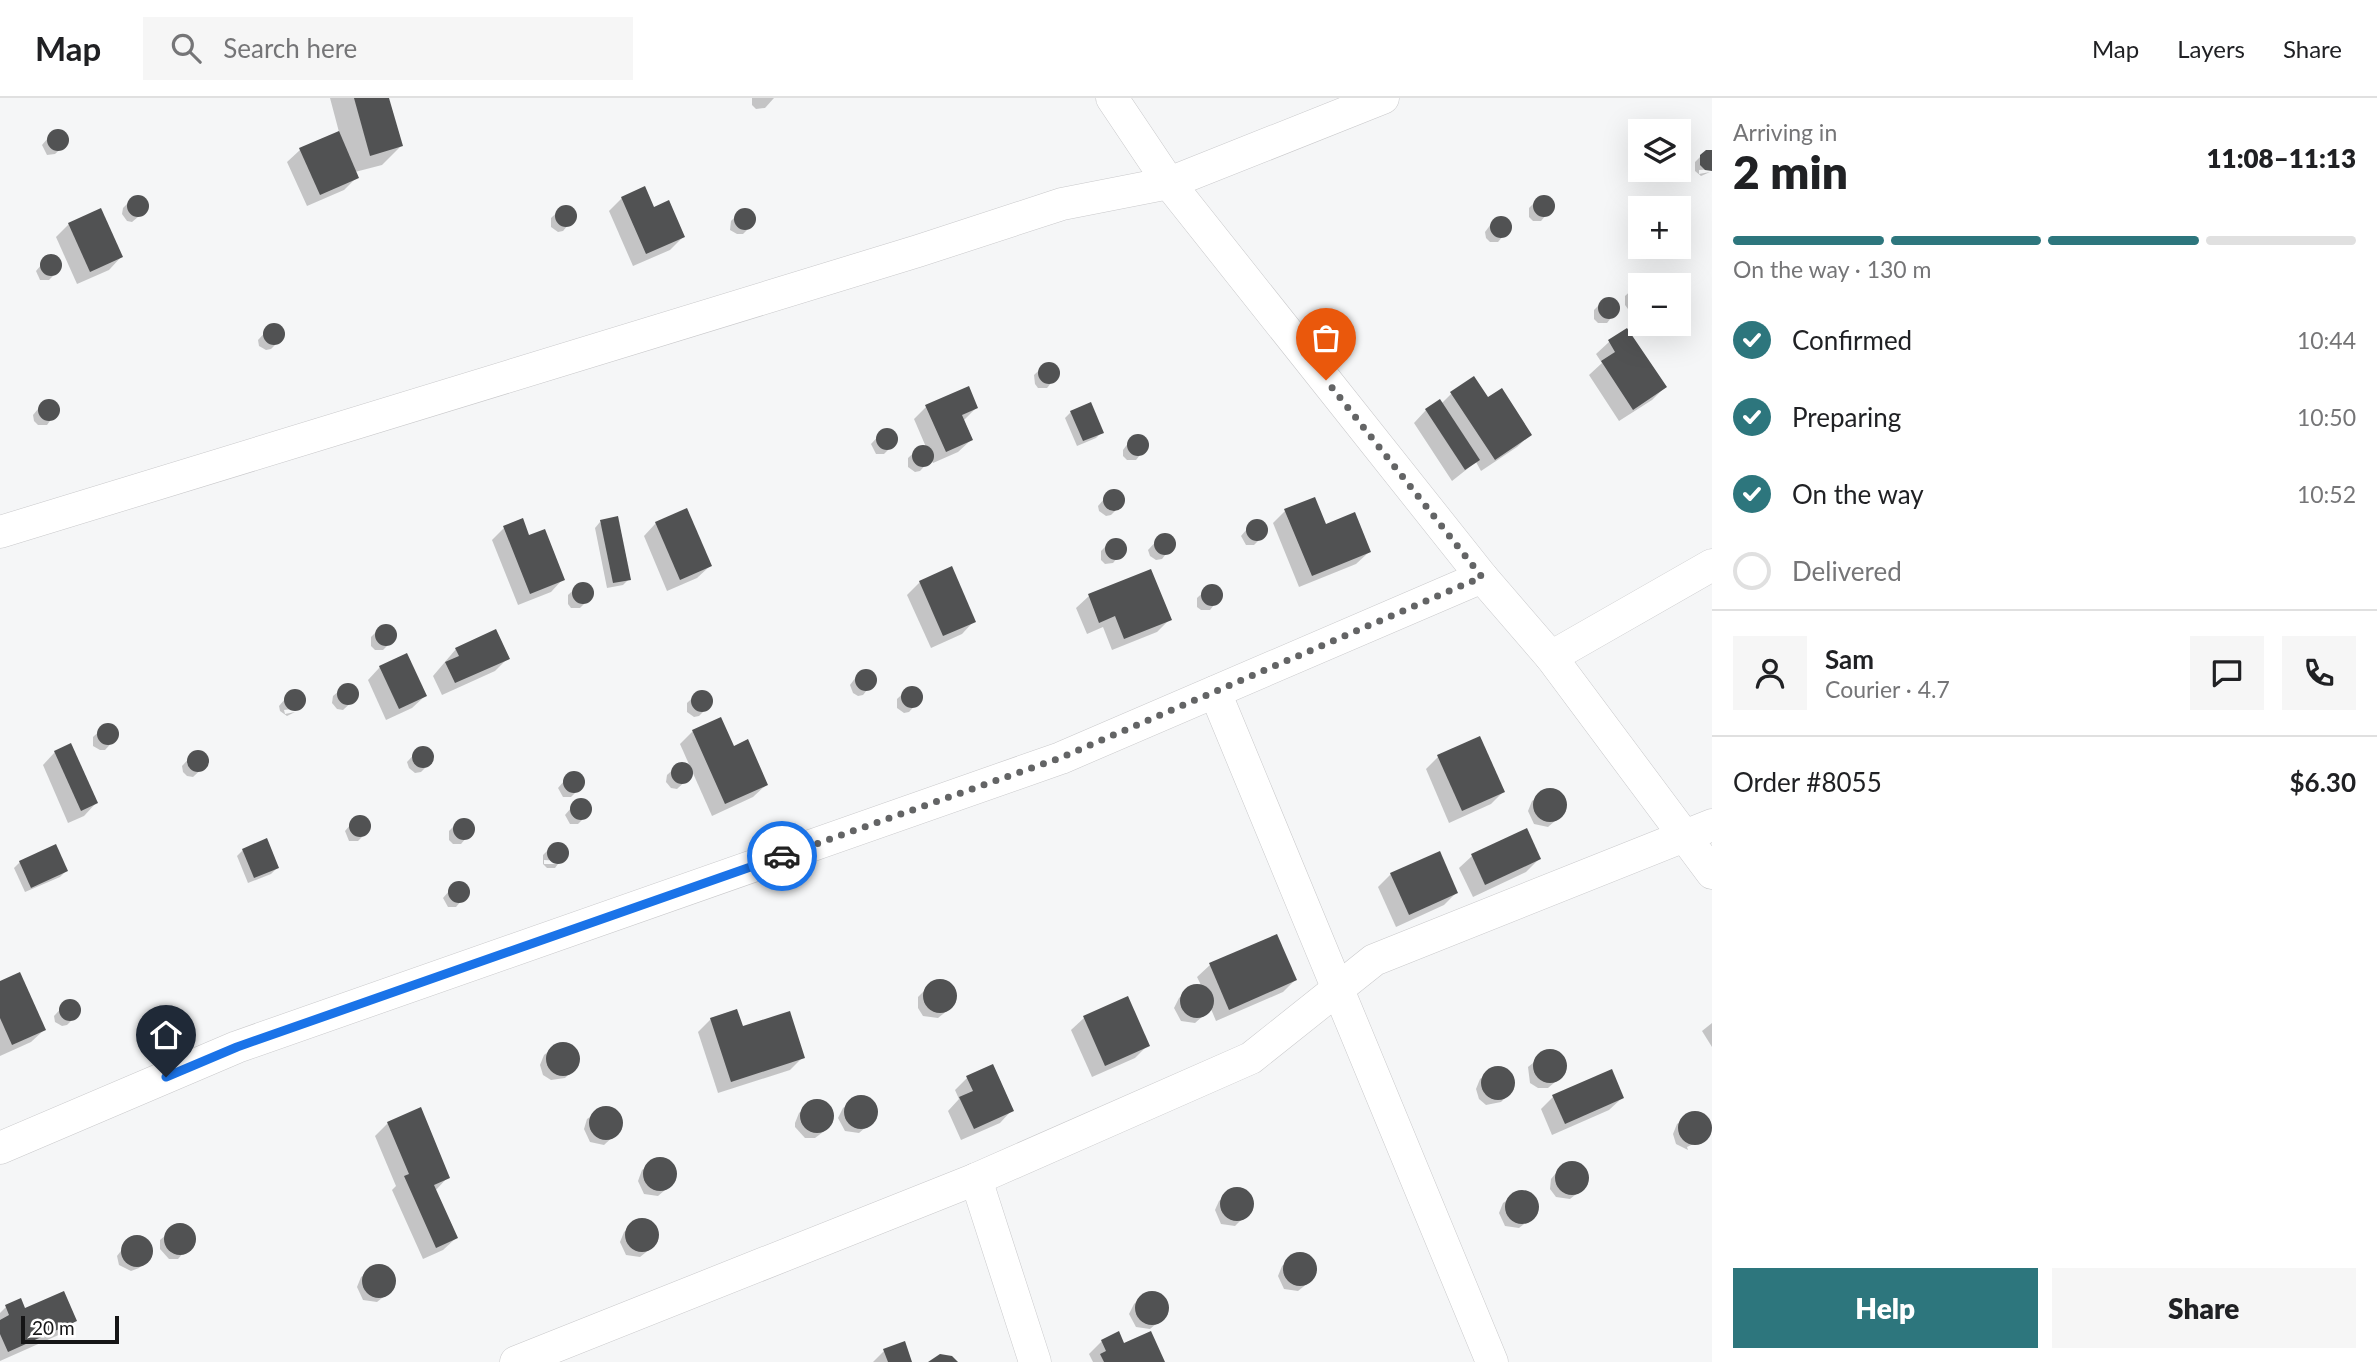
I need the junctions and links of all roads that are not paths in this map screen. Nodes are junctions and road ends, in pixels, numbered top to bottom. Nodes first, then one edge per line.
1 (1112, 98) edge
2 (1382, 98) edge
3 (1169, 183) junction
4 (0, 532) edge
5 (1712, 565) edge
6 (1482, 577) junction
7 (1551, 657) junction
8 (1215, 692) junction
9 (1699, 831) edge
10 (1712, 873) edge
11 (1339, 990) junction
12 (0, 1148) edge
13 (976, 1179) junction
14 (536, 1358) edge
15 (1035, 1362) edge
16 (1492, 1362) edge

1 - 3 street
2 - 3 street
3 - 4 street
3 - 6 street
5 - 7 street
6 - 7 street
6 - 8 street
7 - 9 street
8 - 11 street
8 - 12 street
9 - 10 street
9 - 11 street
11 - 13 street
11 - 16 street
13 - 14 street
13 - 15 street

